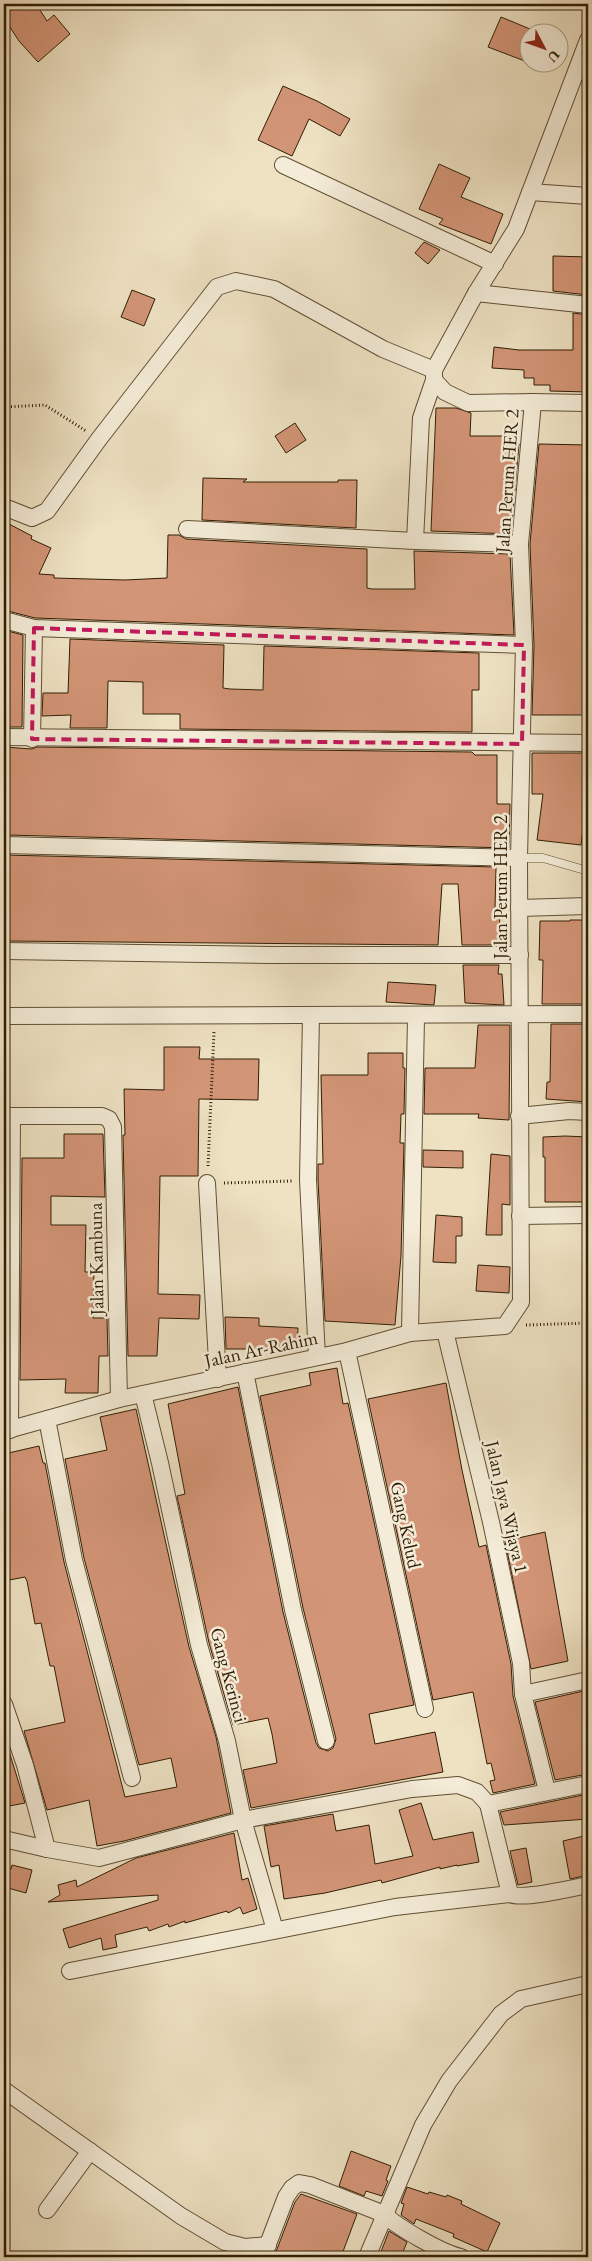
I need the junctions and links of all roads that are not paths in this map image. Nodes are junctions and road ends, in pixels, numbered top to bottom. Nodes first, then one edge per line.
1 (588, 40) edge
2 (283, 165) dead end
3 (530, 192) junction
4 (588, 196) edge
5 (495, 264) junction
6 (476, 293) junction
7 (588, 305) edge
8 (434, 375) junction
9 (533, 402) junction
10 (588, 403) edge
11 (4, 507) edge
12 (187, 529) dead end
13 (416, 542) junction
14 (520, 544) junction
15 (4, 620) edge
16 (34, 628) junction
17 (524, 645) junction
18 (4, 737) edge
19 (32, 738) junction
20 (588, 743) edge
21 (522, 744) junction
22 (4, 845) edge
23 (519, 858) junction
24 (588, 871) edge
25 (588, 906) edge
26 (520, 908) junction
27 (4, 951) edge
28 (520, 956) junction
29 (588, 1014) edge
30 (312, 1015) junction
31 (520, 1015) junction
32 (4, 1016) edge
33 (416, 1017) junction
34 (588, 1112) edge
35 (8, 1116) edge
36 (519, 1116) junction
37 (207, 1183) road end
38 (520, 1216) junction
39 (588, 1216) edge
40 (505, 1326) joint
41 (445, 1331) junction
42 (410, 1333) junction
43 (347, 1351) junction
44 (317, 1357) junction
45 (245, 1372) junction
46 (218, 1379) junction
47 (143, 1394) junction
48 (119, 1399) junction
49 (47, 1419) junction
50 (7, 1430) edge
51 (588, 1680) edge
52 (523, 1694) junction
53 (4, 1704) edge
54 (424, 1709) dead end
55 (326, 1742) dead end
56 (132, 1778) dead end
57 (588, 1784) edge
58 (547, 1792) junction
59 (488, 1804) junction
60 (243, 1820) junction
61 (4, 1839) edge
62 (47, 1849) junction
63 (588, 1885) edge
64 (510, 1894) junction
65 (275, 1930) junction
66 (70, 1971) dead end
67 (588, 1984) edge
68 (4, 2090) edge
69 (90, 2151) junction
70 (47, 2210) dead end
71 (384, 2214) junction
72 (266, 2251) edge
73 (367, 2257) edge
74 (460, 2257) edge

1 - 3 street
2 - 5 street
3 - 4 street
3 - 5 street
5 - 6 street
6 - 7 street
6 - 8 street
8 - 9 street, Jalan Perum HER 2
8 - 11 street, Jalan Perum HER 2
8 - 13 street
9 - 10 street
9 - 14 street, Jalan Perum HER 2
12 - 13 street
13 - 14 street
14 - 17 street, Jalan Perum HER 2
15 - 16 street
16 - 17 street
16 - 19 street
17 - 21 street, Jalan Perum HER 2
18 - 19 street
19 - 21 street
20 - 21 street
21 - 23 street, Jalan Perum HER 2
22 - 23 street
23 - 24 lane
23 - 26 street, Jalan Perum HER 2
25 - 26 street
26 - 28 street, Jalan Perum HER 2
27 - 28 street
28 - 31 street, Jalan Perum HER 2
29 - 31 street
30 - 32 street
30 - 33 street
30 - 44 street
31 - 33 street
31 - 36 street, Jalan Perum HER 2
33 - 42 street
34 - 36 street
35 - 48 street, Jalan Kambuna
35 - 50 street
36 - 38 street, Jalan Perum HER 2
37 - 46 street
38 - 39 street
38 - 40 street, Jalan Perum HER 2
40 - 41 street, Jalan Ar-Rahim
41 - 42 street, Jalan Ar-Rahim
41 - 52 street, Jalan Jaya Wijaya 1
42 - 43 street, Jalan Ar-Rahim
43 - 44 street, Jalan Ar-Rahim
43 - 54 street, Gang Kelud
44 - 45 street, Jalan Ar-Rahim
45 - 46 street, Jalan Ar-Rahim
45 - 55 street
46 - 47 street, Jalan Ar-Rahim
47 - 48 street, Jalan Ar-Rahim
47 - 60 street, Gang Kerinci
48 - 49 street, Jalan Ar-Rahim
49 - 50 street, Jalan Ar-Rahim
49 - 56 street
51 - 52 street
52 - 58 street, Jalan Jaya Wijaya 1
53 - 62 street
57 - 58 street
58 - 59 street
59 - 60 street
59 - 64 street
60 - 62 street
60 - 65 street, Gang Kerinci
61 - 62 street
63 - 64 street
64 - 65 street
65 - 66 street
67 - 71 street
68 - 69 street
69 - 70 street
69 - 72 street
71 - 72 street
71 - 73 street
71 - 74 street

